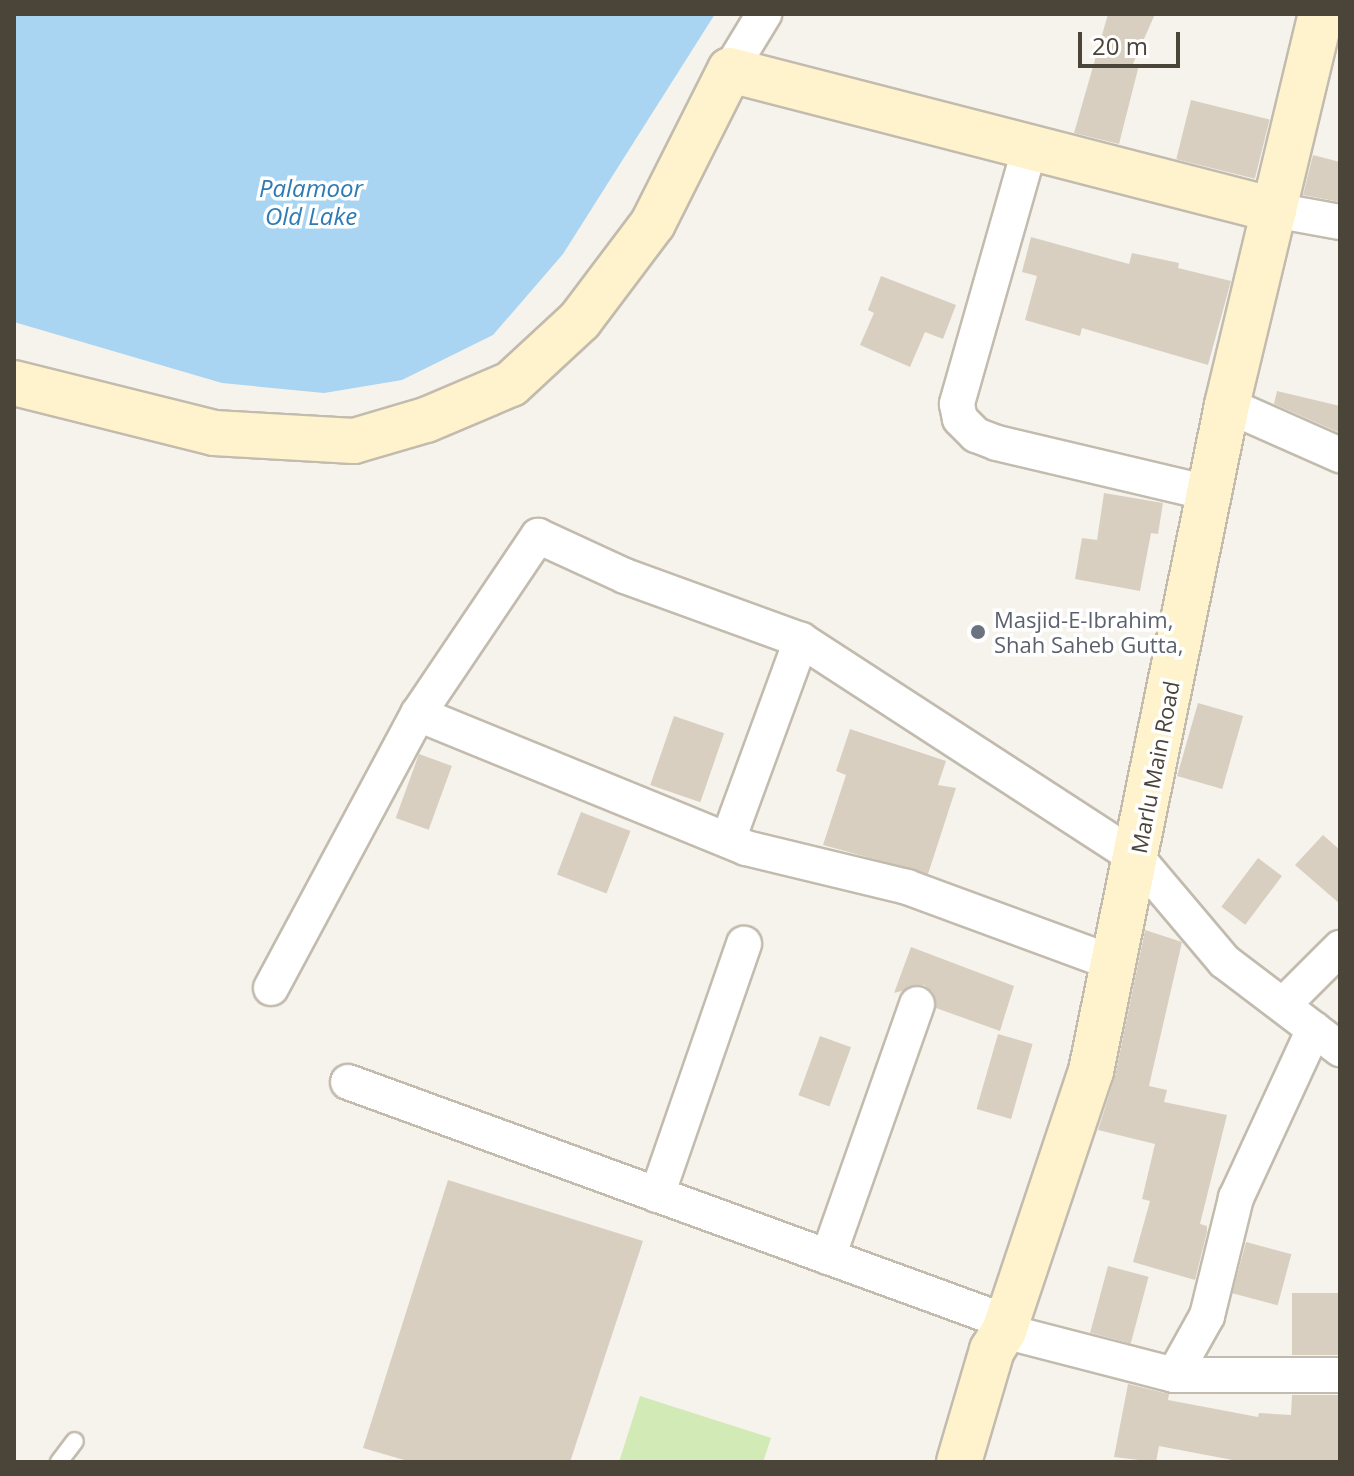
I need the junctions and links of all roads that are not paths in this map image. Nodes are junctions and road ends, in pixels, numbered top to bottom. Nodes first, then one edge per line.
1 (764, 14) edge
2 (1321, 14) edge
3 (730, 70) junction
4 (1030, 147) junction
5 (1274, 210) junction
6 (1340, 222) edge
7 (14, 383) edge
8 (1227, 405) junction
9 (1340, 455) edge
10 (1209, 493) junction
11 (801, 640) junction
12 (418, 714) junction
13 (728, 840) junction
14 (1137, 858) junction
15 (744, 944) dead end
16 (1340, 948) edge
17 (1114, 963) junction
18 (271, 988) dead end
19 (917, 1004) dead end
20 (1283, 1005) junction
21 (1327, 1039) edge
22 (348, 1082) dead end
23 (657, 1195) junction
24 (828, 1257) junction
25 (1005, 1327) junction
26 (1174, 1375) junction
27 (1340, 1375) edge
28 (75, 1441) dead end
29 (59, 1462) edge
30 (959, 1462) edge

1 - 3 street
2 - 5 street, Marlu Main Road
3 - 4 street
3 - 7 street
4 - 5 street
4 - 10 street
5 - 6 street
5 - 8 street, Marlu Main Road
8 - 9 street
8 - 10 street, Marlu Main Road
10 - 14 street, Marlu Main Road
11 - 12 street
11 - 13 street
11 - 14 street
12 - 13 street
12 - 18 street
13 - 17 street
14 - 17 street, Marlu Main Road
14 - 20 street
15 - 23 street
16 - 20 street
17 - 25 street, Marlu Main Road
19 - 24 street
20 - 21 street
21 - 26 street
22 - 23 street
23 - 24 street
24 - 25 street
25 - 26 street
25 - 30 street, Marlu Main Road
26 - 27 street
28 - 29 lane

